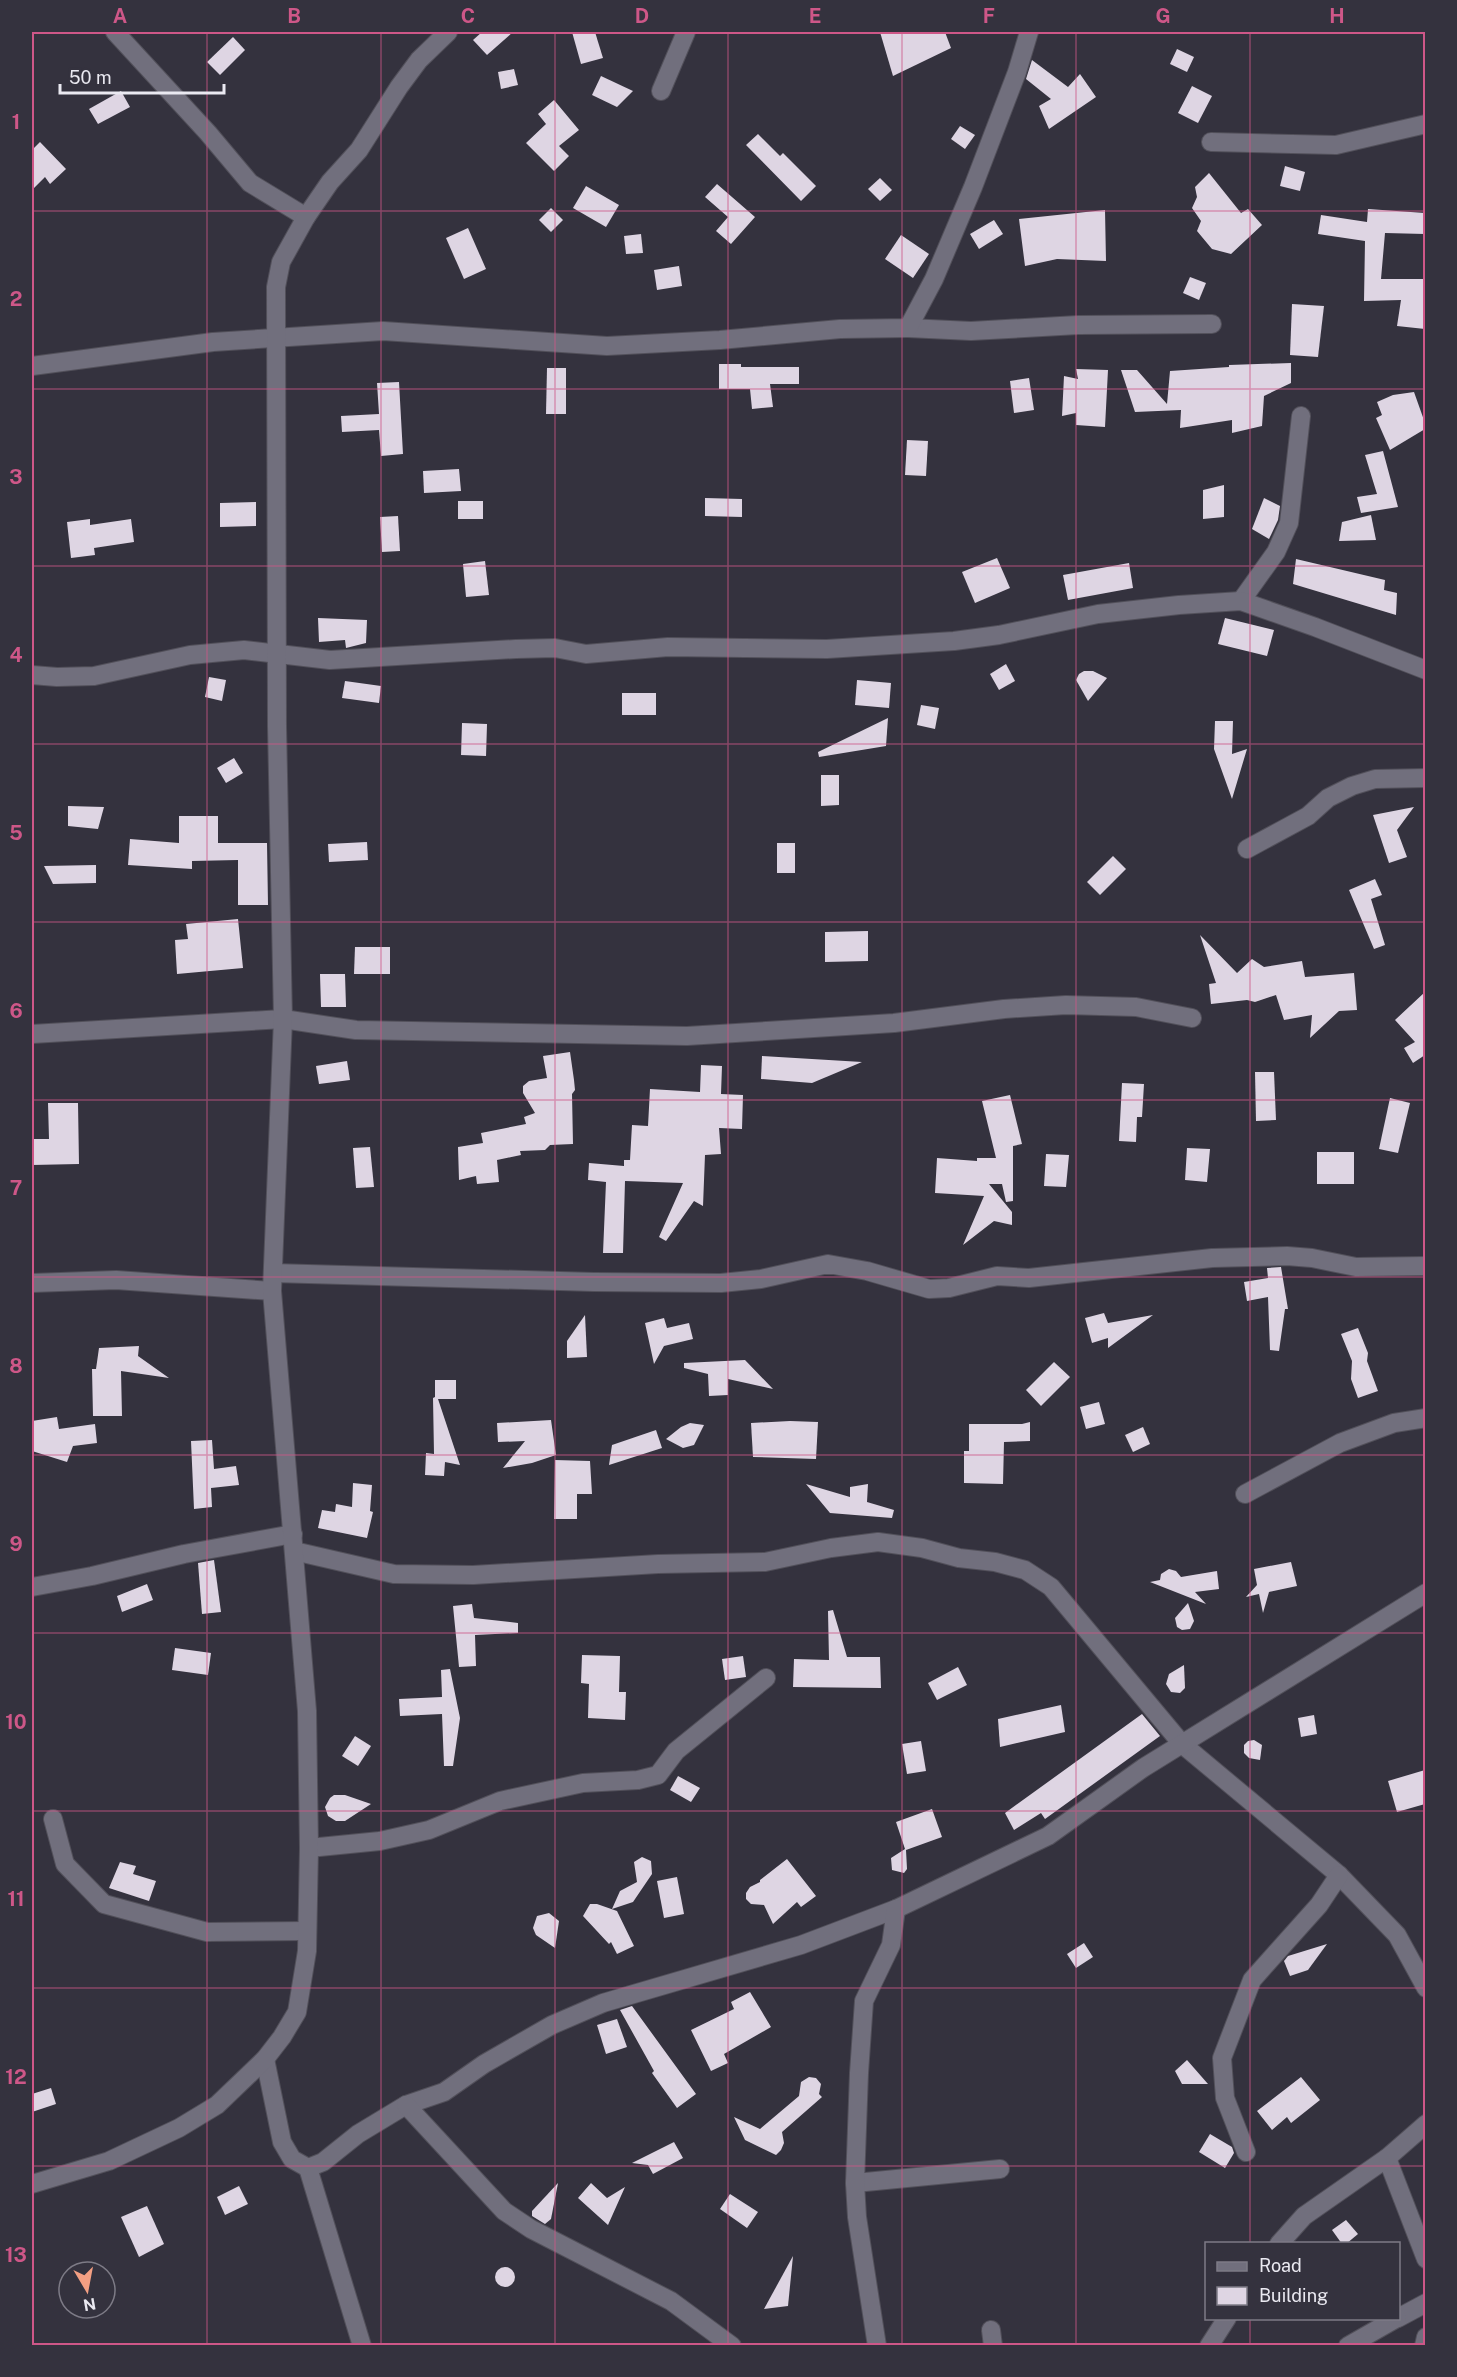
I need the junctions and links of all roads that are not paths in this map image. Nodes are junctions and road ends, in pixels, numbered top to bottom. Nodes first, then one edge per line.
1 (115, 32) edge
2 (448, 32) edge
3 (686, 32) edge
4 (1029, 32) edge
5 (661, 91) dead end
6 (1425, 124) edge
7 (1211, 142) dead end
8 (306, 217) junction
9 (1212, 324) dead end
10 (908, 328) junction
11 (277, 336) junction
12 (32, 366) edge
13 (1301, 416) dead end
14 (1241, 601) junction
15 (278, 654) junction
16 (1425, 670) edge
17 (32, 675) edge
18 (1425, 778) edge
19 (1247, 849) dead end
20 (1192, 1018) dead end
21 (283, 1019) junction
22 (32, 1034) edge
23 (1425, 1266) edge
24 (272, 1282) junction
25 (32, 1283) edge
26 (1425, 1418) edge
27 (1245, 1494) dead end
28 (293, 1543) junction
29 (32, 1587) edge
30 (1425, 1593) edge
31 (766, 1678) dead end
32 (1182, 1744) junction
33 (53, 1819) dead end
34 (309, 1848) junction
35 (1339, 1875) junction
36 (896, 1909) junction
37 (307, 1930) junction
38 (1425, 1988) edge
39 (266, 2059) junction
40 (406, 2105) junction
41 (1425, 2124) edge
42 (1246, 2152) dead end
43 (1387, 2158) junction
44 (308, 2168) junction
45 (1000, 2169) dead end
46 (855, 2183) junction
47 (32, 2184) edge
48 (1281, 2242) edge
49 (1425, 2259) edge
50 (1425, 2303) edge
51 (1400, 2317) edge
52 (1226, 2320) edge
53 (1394, 2320) edge
54 (1425, 2337) edge
55 (362, 2346) edge
56 (732, 2346) edge
57 (877, 2346) edge
58 (1209, 2346) edge
59 (1348, 2346) edge
60 (1424, 2346) edge

1 - 8 street
2 - 8 street
3 - 5 street
4 - 10 street
6 - 7 street
8 - 11 street
9 - 10 street
10 - 11 street
11 - 12 street
11 - 15 street
13 - 14 street
14 - 15 street
14 - 16 street
15 - 17 street
15 - 21 street
18 - 19 street
20 - 21 street
21 - 22 street
21 - 24 street
23 - 24 street
24 - 25 street
24 - 28 street
26 - 27 street
28 - 29 street
28 - 32 street
28 - 34 street
30 - 32 street
31 - 34 street
32 - 35 street
32 - 36 street
33 - 37 street
34 - 37 street
35 - 38 street
35 - 42 street
36 - 40 street
36 - 46 street
37 - 39 street
39 - 44 street
39 - 47 street
40 - 44 street
40 - 56 street
41 - 43 street
43 - 48 street
43 - 49 street
44 - 55 street
45 - 46 street
46 - 57 street
50 - 51 street
52 - 58 street
53 - 59 street
54 - 60 street

